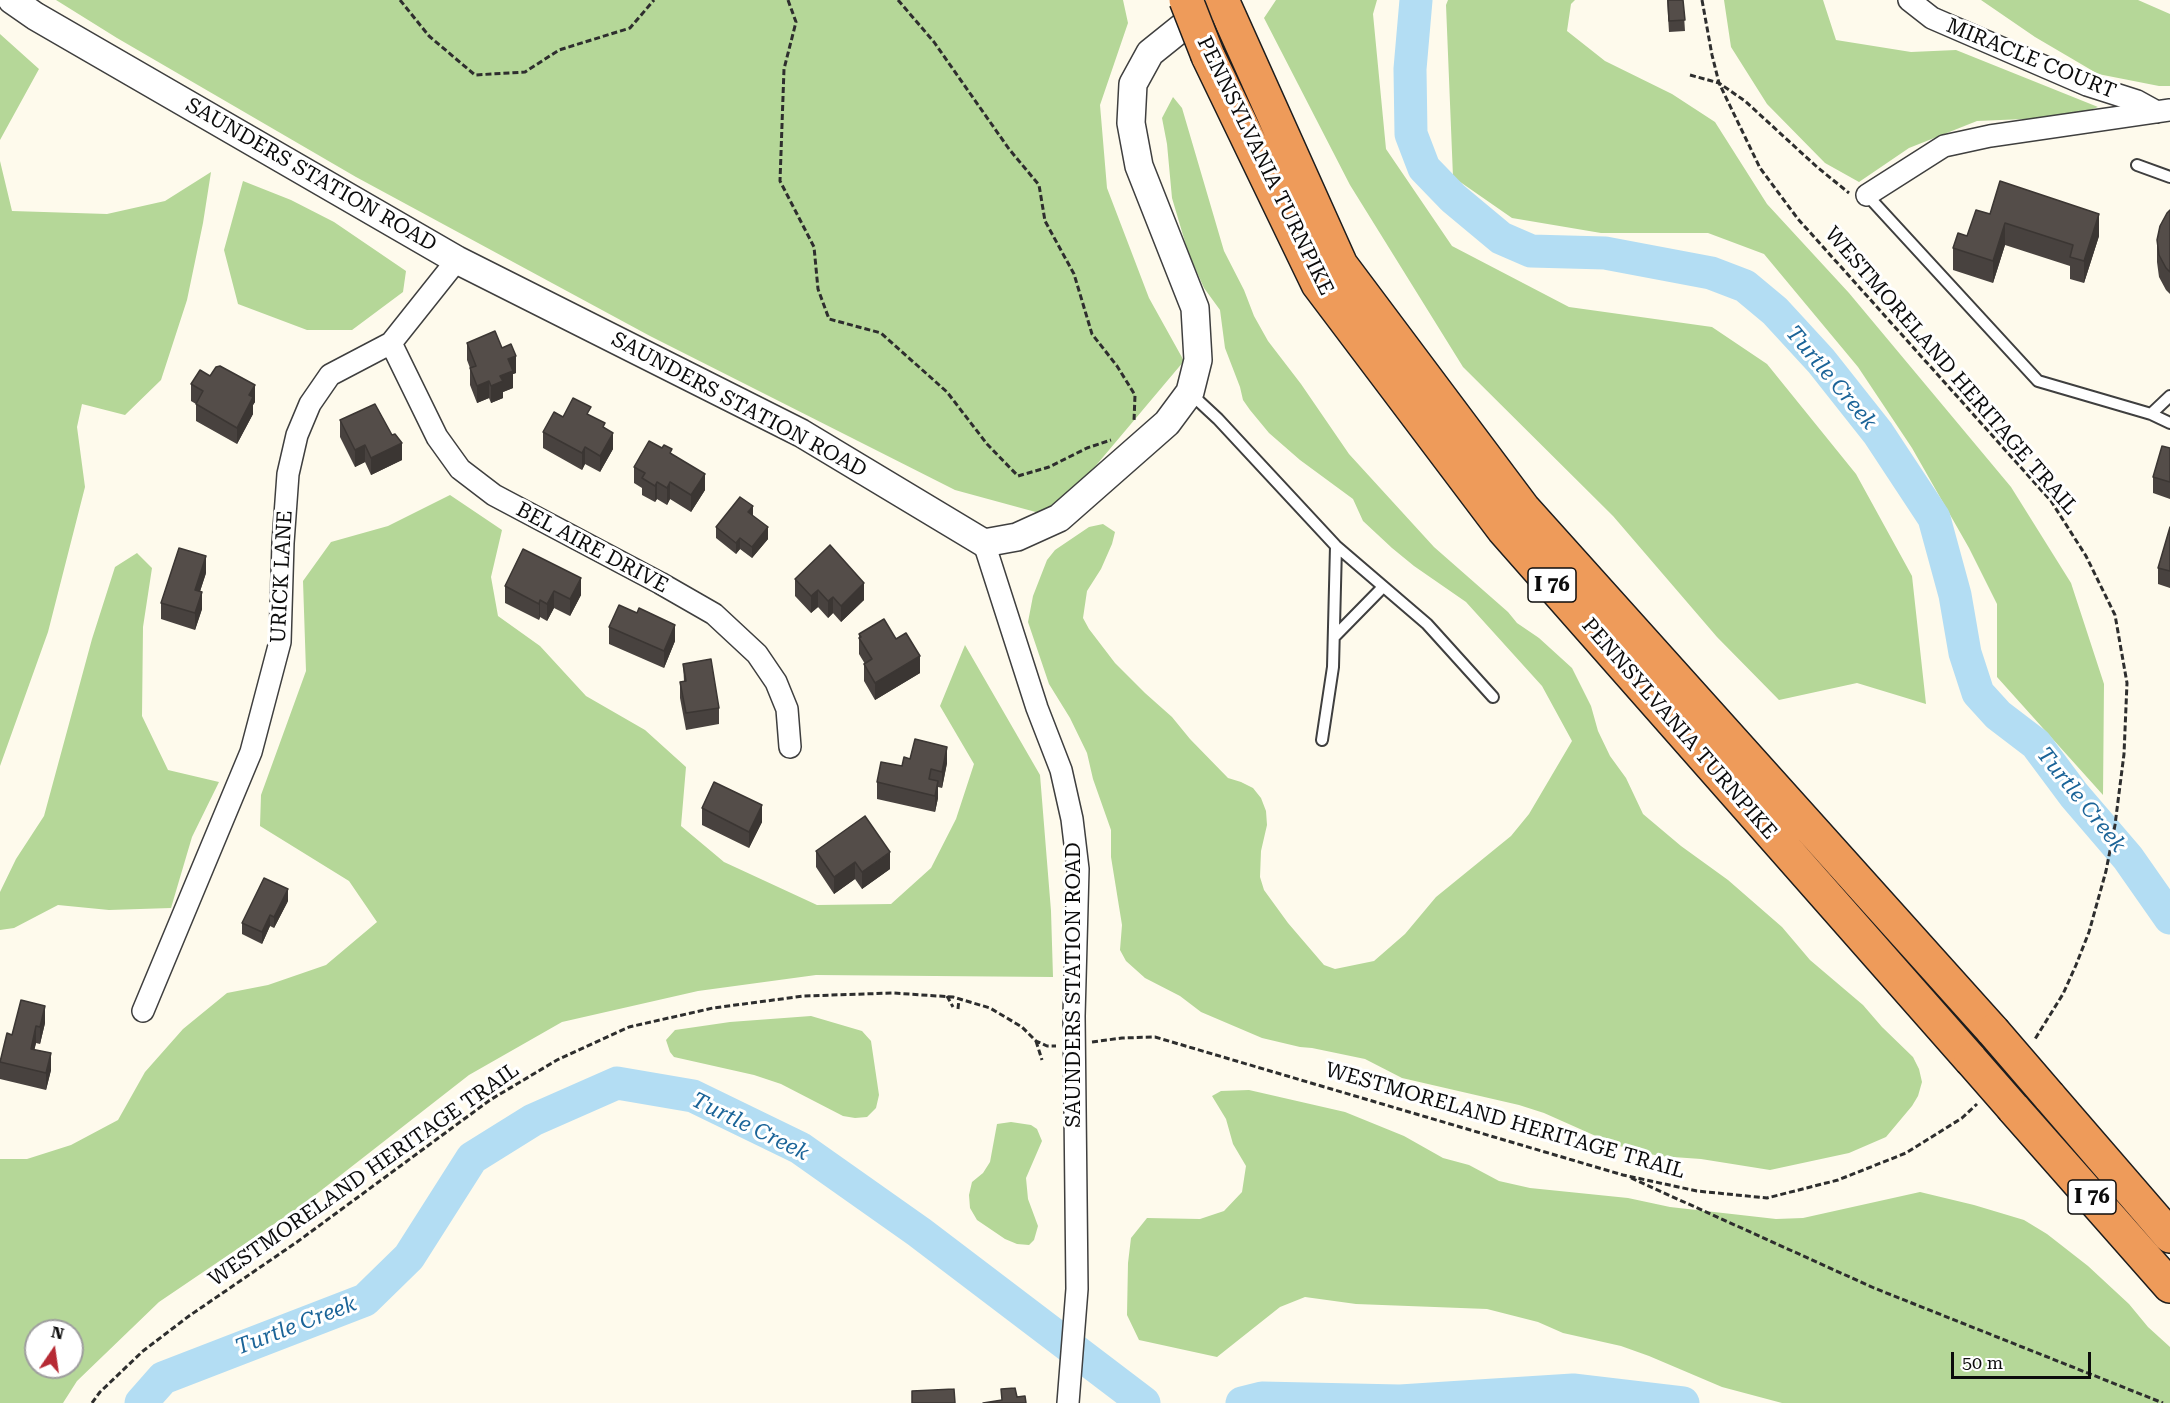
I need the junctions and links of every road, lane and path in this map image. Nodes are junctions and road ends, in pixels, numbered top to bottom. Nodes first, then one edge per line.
1 (12, 0) edge
2 (400, 0) edge
3 (654, 0) edge
4 (788, 0) edge
5 (898, 0) edge
6 (1186, 0) edge
7 (1216, 0) edge
8 (1222, 0) edge
9 (1702, 0) edge
10 (1908, 0) edge
11 (1690, 75) dead end
12 (1719, 82) junction
13 (2164, 111) edge
14 (2137, 165) dead end
15 (2170, 177) edge
16 (1867, 195) junction
17 (457, 260) junction
18 (391, 343) junction
19 (1190, 392) junction
20 (2170, 396) edge
21 (2151, 414) junction
22 (2170, 423) edge
23 (1131, 428) dead end
24 (1117, 438) dead end
25 (984, 543) junction
26 (1336, 546) junction
27 (1383, 587) junction
28 (1334, 637) junction
29 (1493, 697) dead end
30 (1322, 740) dead end
31 (790, 747) dead end
32 (947, 996) junction
33 (959, 999) junction
34 (953, 1007) dead end
35 (958, 1009) dead end
36 (143, 1011) dead end
37 (1036, 1041) junction
38 (2033, 1041) dead end
39 (1074, 1045) junction
40 (1042, 1060) dead end
41 (1979, 1102) dead end
42 (1623, 1175) junction
43 (2170, 1236) edge
44 (2170, 1286) edge
45 (92, 1403) edge
46 (1068, 1403) edge
47 (2163, 1403) edge

1 - 17 street, SAUNDERS STATION ROAD
2 - 3 path
4 - 24 path
5 - 23 path
6 - 44 highway, PENNSYLVANIA TURNPIKE / I 76, bridge
7 - 19 street
8 - 43 highway, PENNSYLVANIA TURNPIKE / I 76, bridge
9 - 12 path, WESTMORELAND HERITAGE TRAIL
10 - 13 street, MIRACLE COURT
11 - 12 path
12 - 16 path
12 - 38 path, WESTMORELAND HERITAGE TRAIL
13 - 16 street
14 - 15 lane
16 - 21 lane
17 - 18 street, URICK LANE
17 - 25 street, SAUNDERS STATION ROAD
18 - 31 street, BEL AIRE DRIVE
18 - 36 street, URICK LANE
19 - 25 street
19 - 26 lane
20 - 21 lane
21 - 22 lane
25 - 39 street, SAUNDERS STATION ROAD
26 - 27 lane
26 - 28 lane
27 - 28 lane
27 - 29 lane
28 - 30 lane
32 - 33 path, WESTMORELAND HERITAGE TRAIL
32 - 34 path
32 - 45 path, WESTMORELAND HERITAGE TRAIL
33 - 35 path
33 - 37 path, WESTMORELAND HERITAGE TRAIL
37 - 39 path, WESTMORELAND HERITAGE TRAIL
37 - 40 path
39 - 42 path, WESTMORELAND HERITAGE TRAIL
39 - 46 street, SAUNDERS STATION ROAD
41 - 42 path, WESTMORELAND HERITAGE TRAIL
42 - 47 path

